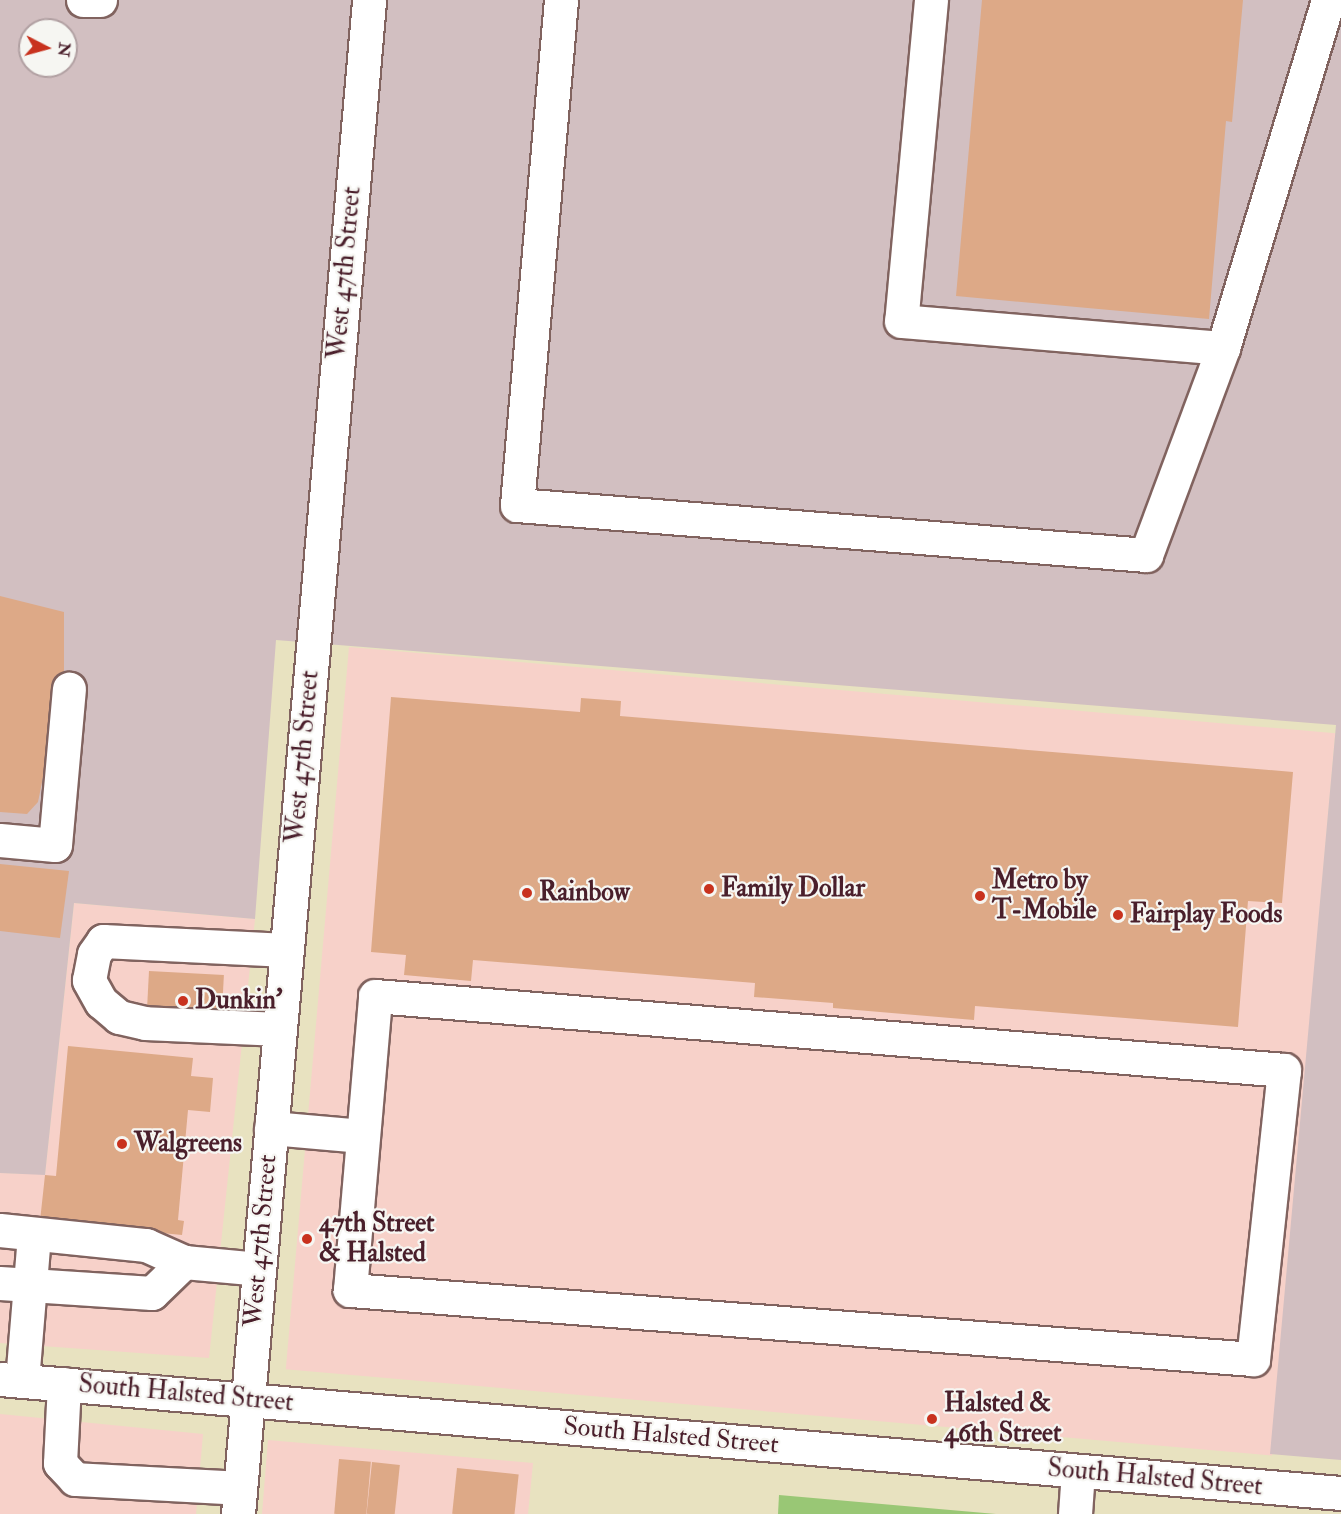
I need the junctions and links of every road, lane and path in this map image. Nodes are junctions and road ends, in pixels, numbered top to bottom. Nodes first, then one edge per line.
1 (83, 0) edge
2 (100, 0) edge
3 (369, 0) edge
4 (561, 0) edge
5 (932, 0) edge
6 (1328, 0) edge
7 (1223, 348) junction
8 (69, 689) dead end
9 (0, 840) edge
10 (286, 950) junction
11 (280, 1029) junction
12 (271, 1128) junction
13 (363, 1136) junction
14 (0, 1230) edge
15 (33, 1235) junction
16 (184, 1263) junction
17 (259, 1269) junction
18 (15, 1284) edge
19 (11, 1380) edge
20 (64, 1384) junction
21 (247, 1400) junction
22 (1078, 1471) junction
23 (1341, 1494) edge
24 (239, 1501) edge
25 (1075, 1514) edge

1 - 2 main road
3 - 10 main road, West 47th Street
4 - 7 main road
5 - 7 main road
6 - 7 main road
8 - 9 main road
10 - 11 main road, West 47th Street
10 - 11 main road
11 - 12 main road, West 47th Street
12 - 13 main road
12 - 17 main road, West 47th Street
13 - 13 main road
14 - 15 main road
15 - 16 main road
15 - 18 main road
16 - 17 main road
16 - 18 main road
17 - 21 main road, West 47th Street
18 - 19 main road
19 - 20 main road, South Halsted Street
20 - 21 main road, South Halsted Street
20 - 24 main road
21 - 22 main road, South Halsted Street
21 - 24 main road, West 47th Street
22 - 23 main road, South Halsted Street
22 - 25 main road

